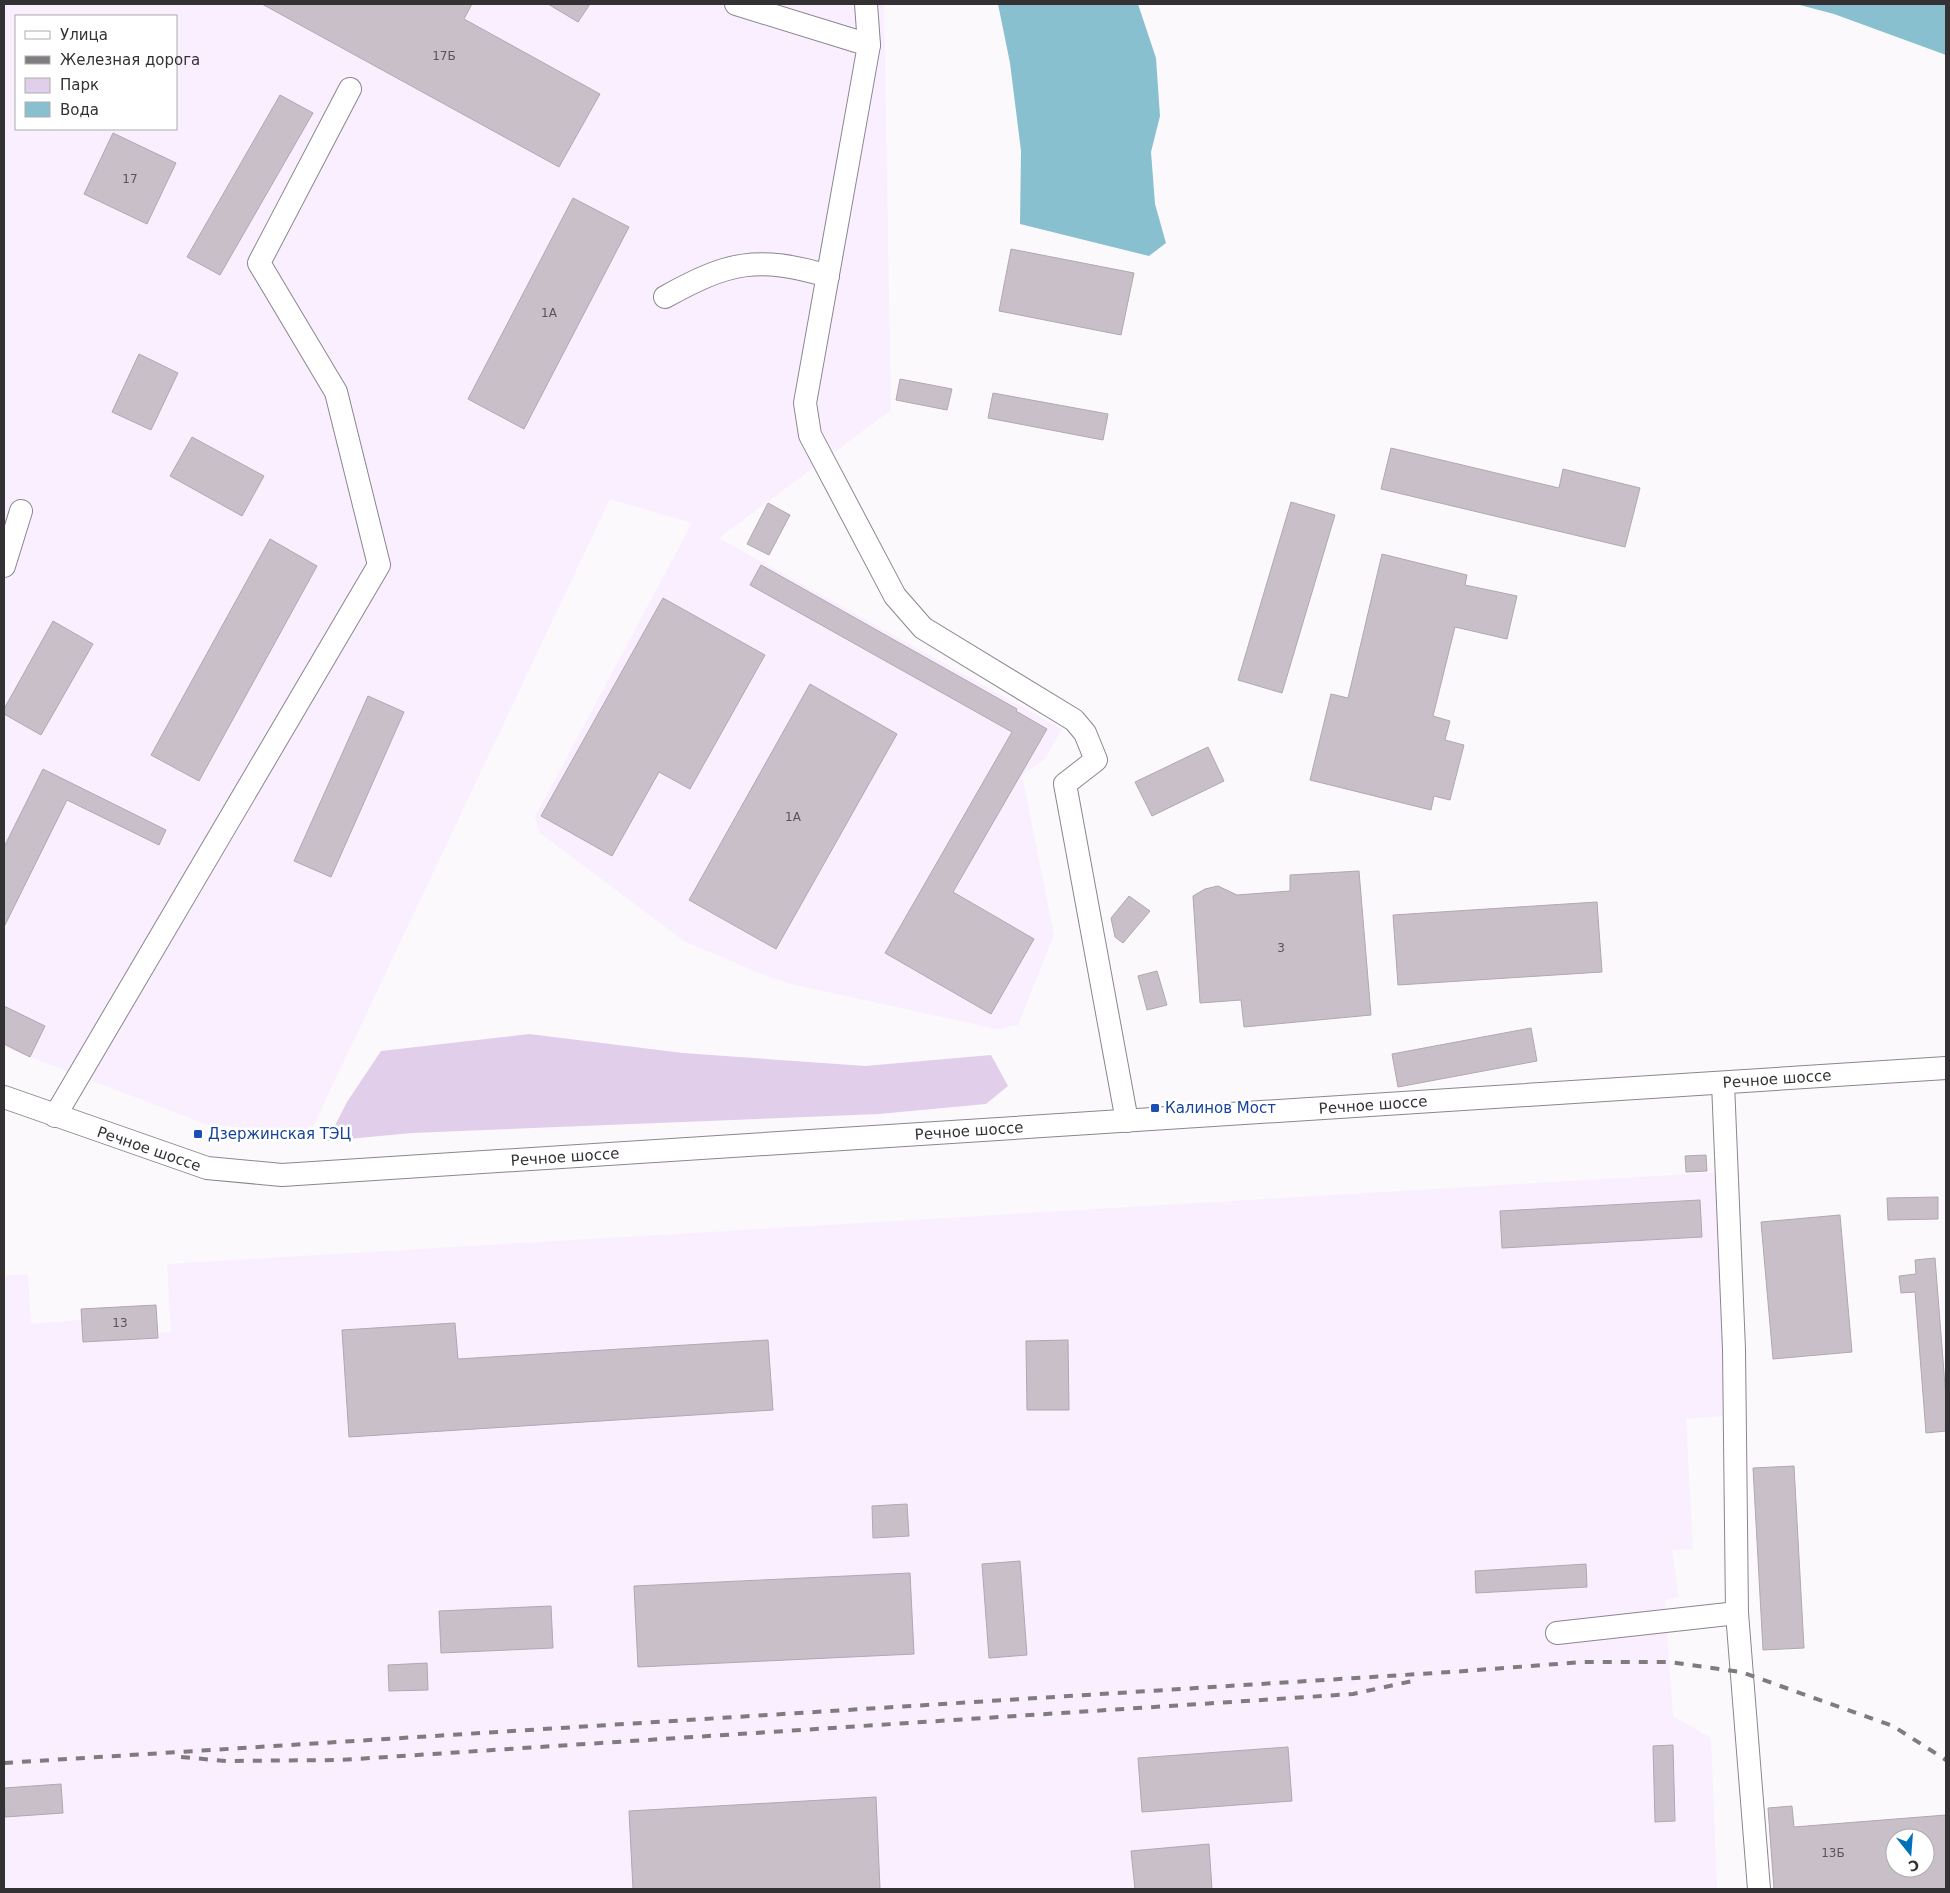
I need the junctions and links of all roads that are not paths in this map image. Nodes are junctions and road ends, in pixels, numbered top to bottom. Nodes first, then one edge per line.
1 (736, 4) edge
2 (866, 4) edge
3 (869, 45) junction
4 (350, 89) dead end
5 (828, 276) junction
6 (665, 297) dead end
7 (21, 511) dead end
8 (4, 566) edge
9 (1946, 1068) edge
10 (1723, 1083) junction
11 (4, 1097) edge
12 (55, 1116) junction
13 (1127, 1121) junction
14 (1737, 1614) junction
15 (1557, 1633) dead end
16 (1759, 1889) edge

1 - 3 street
2 - 3 street
3 - 5 street
4 - 12 street
5 - 6 street
5 - 13 street
7 - 8 street
9 - 10 street, Речное шоссе
10 - 13 street, Речное шоссе
10 - 14 street
11 - 12 street, Речное шоссе
12 - 13 street, Речное шоссе
14 - 15 street
14 - 16 street

